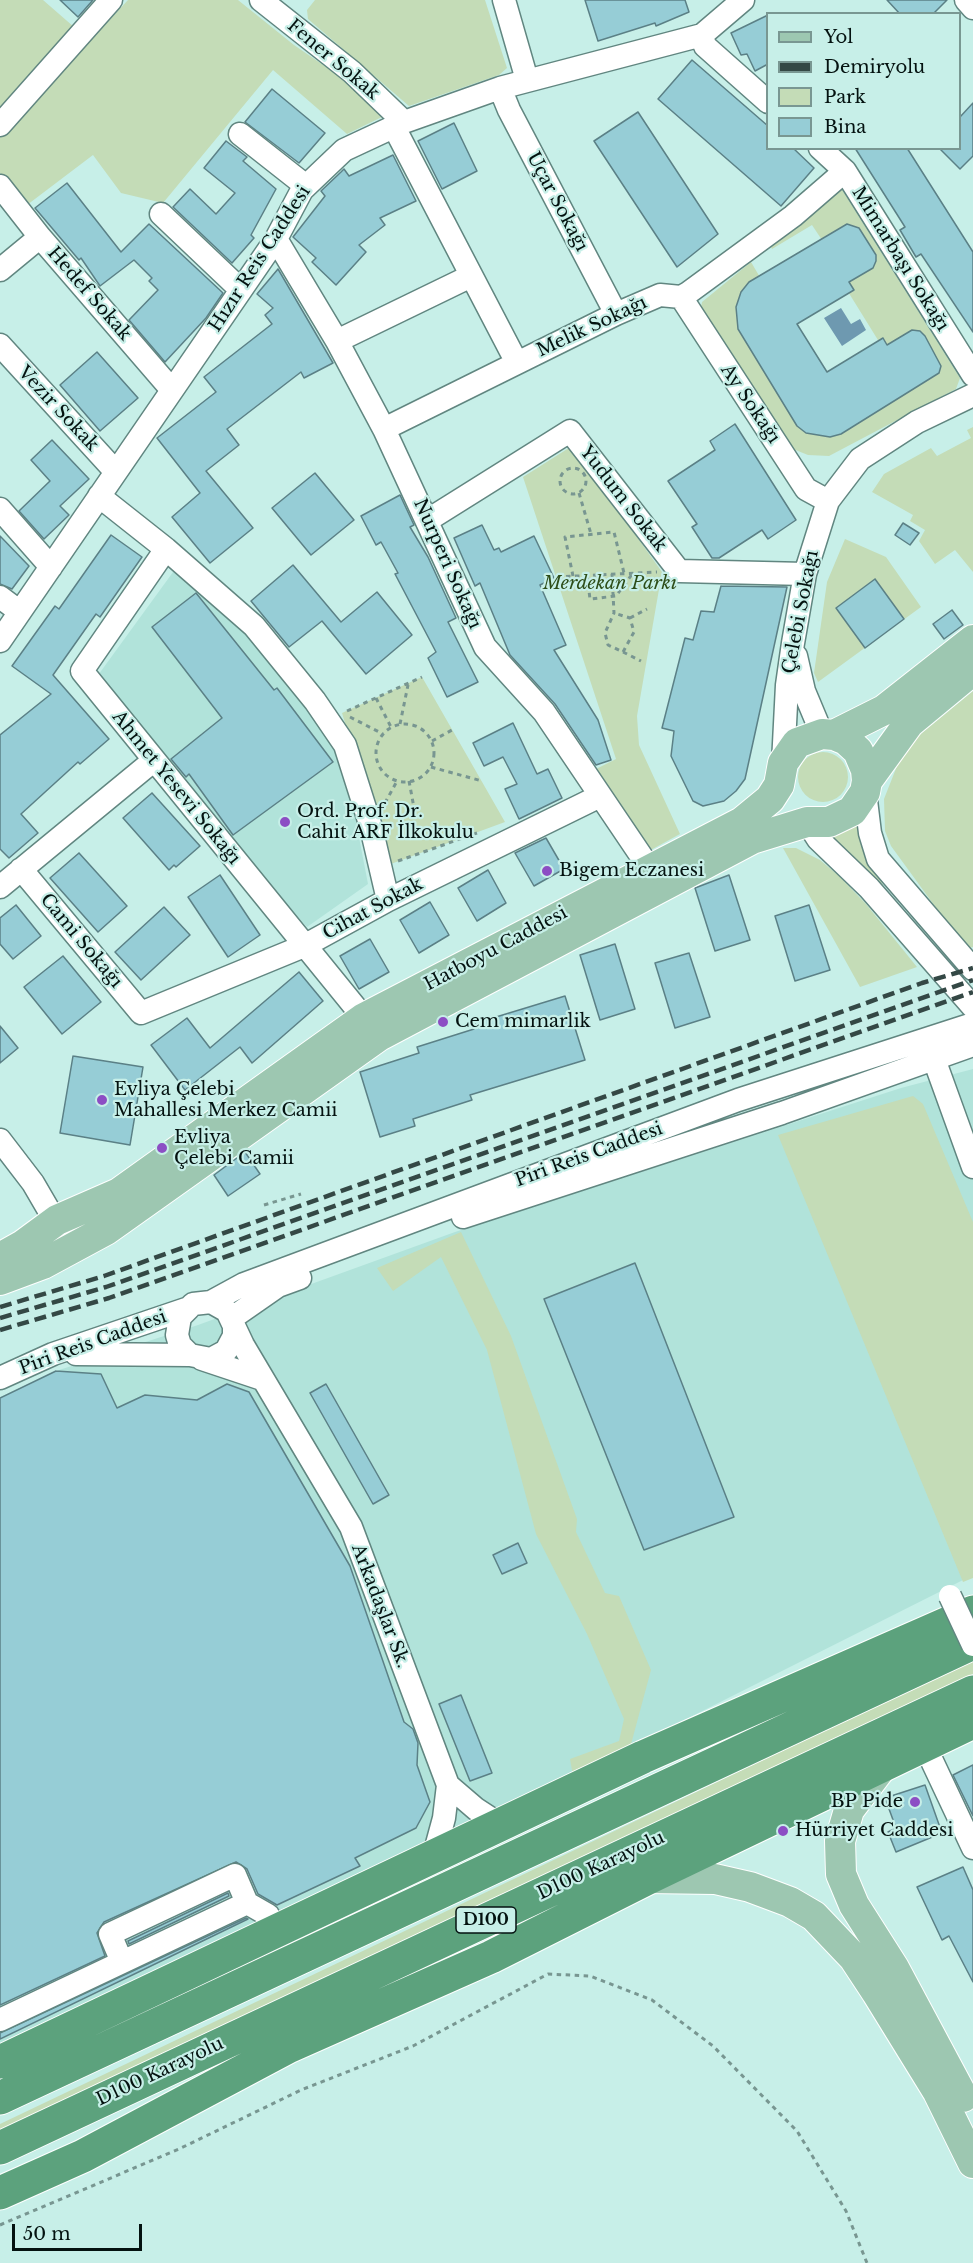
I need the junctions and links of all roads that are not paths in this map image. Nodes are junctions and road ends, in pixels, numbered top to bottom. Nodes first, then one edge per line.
1 (111, 0) edge
2 (261, 0) edge
3 (504, 0) edge
4 (743, 0) edge
5 (966, 0) edge
6 (973, 8) edge
7 (702, 35) junction
8 (527, 80) junction
9 (500, 88) junction
10 (766, 100) edge
11 (399, 124) junction
12 (0, 125) edge
13 (240, 134) dead end
14 (822, 150) edge
15 (845, 171) junction
16 (0, 186) edge
17 (306, 186) junction
18 (161, 214) dead end
19 (40, 237) junction
20 (276, 239) junction
21 (0, 270) edge
22 (471, 276) junction
23 (241, 290) junction
24 (681, 297) junction
25 (616, 314) junction
26 (337, 341) junction
27 (0, 345) edge
28 (517, 363) junction
29 (973, 375) edge
30 (172, 390) junction
31 (973, 395) edge
32 (384, 429) junction
33 (116, 472) junction
34 (99, 496) junction
35 (828, 501) junction
36 (0, 509) edge
37 (428, 520) junction
38 (166, 549) junction
39 (51, 567) junction
40 (805, 574) junction
41 (0, 597) edge
42 (20, 612) junction
43 (973, 640) edge
44 (0, 641) edge
45 (793, 643) junction
46 (973, 670) edge
47 (828, 735) junction
48 (153, 761) junction
49 (781, 774) junction
50 (866, 786) junction
51 (600, 796) junction
52 (807, 822) junction
53 (21, 869) junction
54 (650, 869) junction
55 (0, 886) edge
56 (388, 900) junction
57 (304, 946) junction
58 (973, 969) edge
59 (973, 1007) edge
60 (141, 1013) joint
61 (364, 1018) junction
62 (973, 1024) edge
63 (973, 1045) edge
64 (933, 1059) junction
65 (0, 1140) edge
66 (973, 1167) edge
67 (57, 1220) junction
68 (72, 1250) junction
69 (0, 1258) edge
70 (0, 1280) edge
71 (211, 1302) junction
72 (186, 1309) junction
73 (233, 1323) junction
74 (53, 1354) junction
75 (196, 1357) junction
76 (0, 1378) edge
77 (262, 1379) junction
78 (962, 1604) edge
79 (973, 1644) edge
80 (973, 1692) edge
81 (973, 1722) edge
82 (924, 1744) junction
83 (886, 1762) junction
84 (448, 1785) junction
85 (499, 1824) junction
86 (973, 1848) edge
87 (434, 1855) junction
88 (648, 1878) junction
89 (247, 1903) junction
90 (275, 1930) junction
91 (122, 1962) junction
92 (0, 2020) edge
93 (288, 2047) junction
94 (0, 2062) edge
95 (0, 2098) edge
96 (973, 2116) edge
97 (0, 2148) edge
98 (973, 2163) edge
99 (0, 2168) edge
100 (0, 2193) edge

1 - 12 street
2 - 11 street, Fener Sokak
3 - 8 street
4 - 7 street, Hızır Reis Caddesi
5 - 6 street
7 - 8 street, Hızır Reis Caddesi
7 - 10 street
8 - 9 street, Hızır Reis Caddesi
9 - 11 street, Hızır Reis Caddesi
9 - 25 street, Uçar Sokağı
11 - 17 street, Hızır Reis Caddesi
11 - 22 street, Fener Sokak
13 - 17 street
14 - 15 street, Mimarbaşı Sokağı
15 - 24 street
15 - 29 street, Mimarbaşı Sokağı
16 - 19 street
17 - 20 street, Hızır Reis Caddesi
18 - 23 street
19 - 21 street, Hedef Sokak
19 - 30 street, Hedef Sokak
20 - 23 street, Hızır Reis Caddesi
20 - 26 street, Nurperi Sokağı
22 - 26 street
22 - 28 street, Fener Sokak
23 - 30 street, Hızır Reis Caddesi
24 - 25 street, Melik Sokağı
24 - 35 street, Ay Sokağı
25 - 28 street, Melik Sokağı
26 - 32 street, Nurperi Sokağı
27 - 33 street, Vezir Sokak
28 - 32 street, Melik Sokağı
30 - 33 street, Hızır Reis Caddesi
31 - 35 street, Çelebi Sokağı
32 - 37 street, Nurperi Sokağı
33 - 34 street, Hızır Reis Caddesi
34 - 38 street
34 - 39 street, Hızır Reis Caddesi
35 - 40 street, Çelebi Sokağı
36 - 39 street
37 - 40 street, Yudum Sokak
37 - 51 street, Nurperi Sokağı
38 - 48 street, Ahmet Yesevi Sokağı
38 - 56 street
39 - 42 street, Hızır Reis Caddesi
40 - 45 street, Çelebi Sokağı
41 - 42 street
42 - 44 street, Hızır Reis Caddesi
43 - 47 main road, Hatboyu Caddesi
45 - 47 street
45 - 49 street, Çelebi Sokağı
46 - 50 main road, Hatboyu Caddesi
47 - 49 main road, Hatboyu Caddesi
47 - 50 main road
48 - 53 street
48 - 57 street, Ahmet Yesevi Sokağı
49 - 52 main road
49 - 54 main road, Hatboyu Caddesi
50 - 52 main road, Hatboyu Caddesi
50 - 58 street
51 - 54 street, Nurperi Sokağı
51 - 56 street, Cihat Sokak
52 - 59 street
52 - 68 main road, Hatboyu Caddesi
53 - 55 street
53 - 60 street, Cami Sokağı
54 - 61 main road, Hatboyu Caddesi
56 - 57 street, Cihat Sokak
57 - 60 street, Cihat Sokak
57 - 61 street, Ahmet Yesevi Sokağı
61 - 67 main road, Hatboyu Caddesi
62 - 71 street, Piri Reis Caddesi
63 - 64 street, Piri Reis Caddesi
64 - 66 street
64 - 73 street, Piri Reis Caddesi
65 - 67 street
67 - 68 street
67 - 69 main road, Hatboyu Caddesi
68 - 70 main road, Hatboyu Caddesi
71 - 72 street
71 - 73 street
72 - 74 street, Piri Reis Caddesi
72 - 75 street
73 - 75 street
73 - 77 street, Arkadaşlar Sk.
74 - 75 street
74 - 76 street, Piri Reis Caddesi
75 - 77 street
77 - 84 street, Arkadaşlar Sk.
78 - 79 street, bridge
78 - 85 highway
79 - 95 highway, D100
80 - 97 highway, D100 Karayolu / D100
81 - 82 highway
82 - 83 highway
82 - 86 street
83 - 88 highway
83 - 96 main road
84 - 85 street, Arkadaşlar Sk.
84 - 87 street
85 - 87 highway
87 - 90 highway
88 - 93 highway
88 - 98 main road
89 - 90 street
89 - 91 street
89 - 91 street
90 - 94 highway
91 - 92 street
93 - 99 highway
93 - 100 highway

